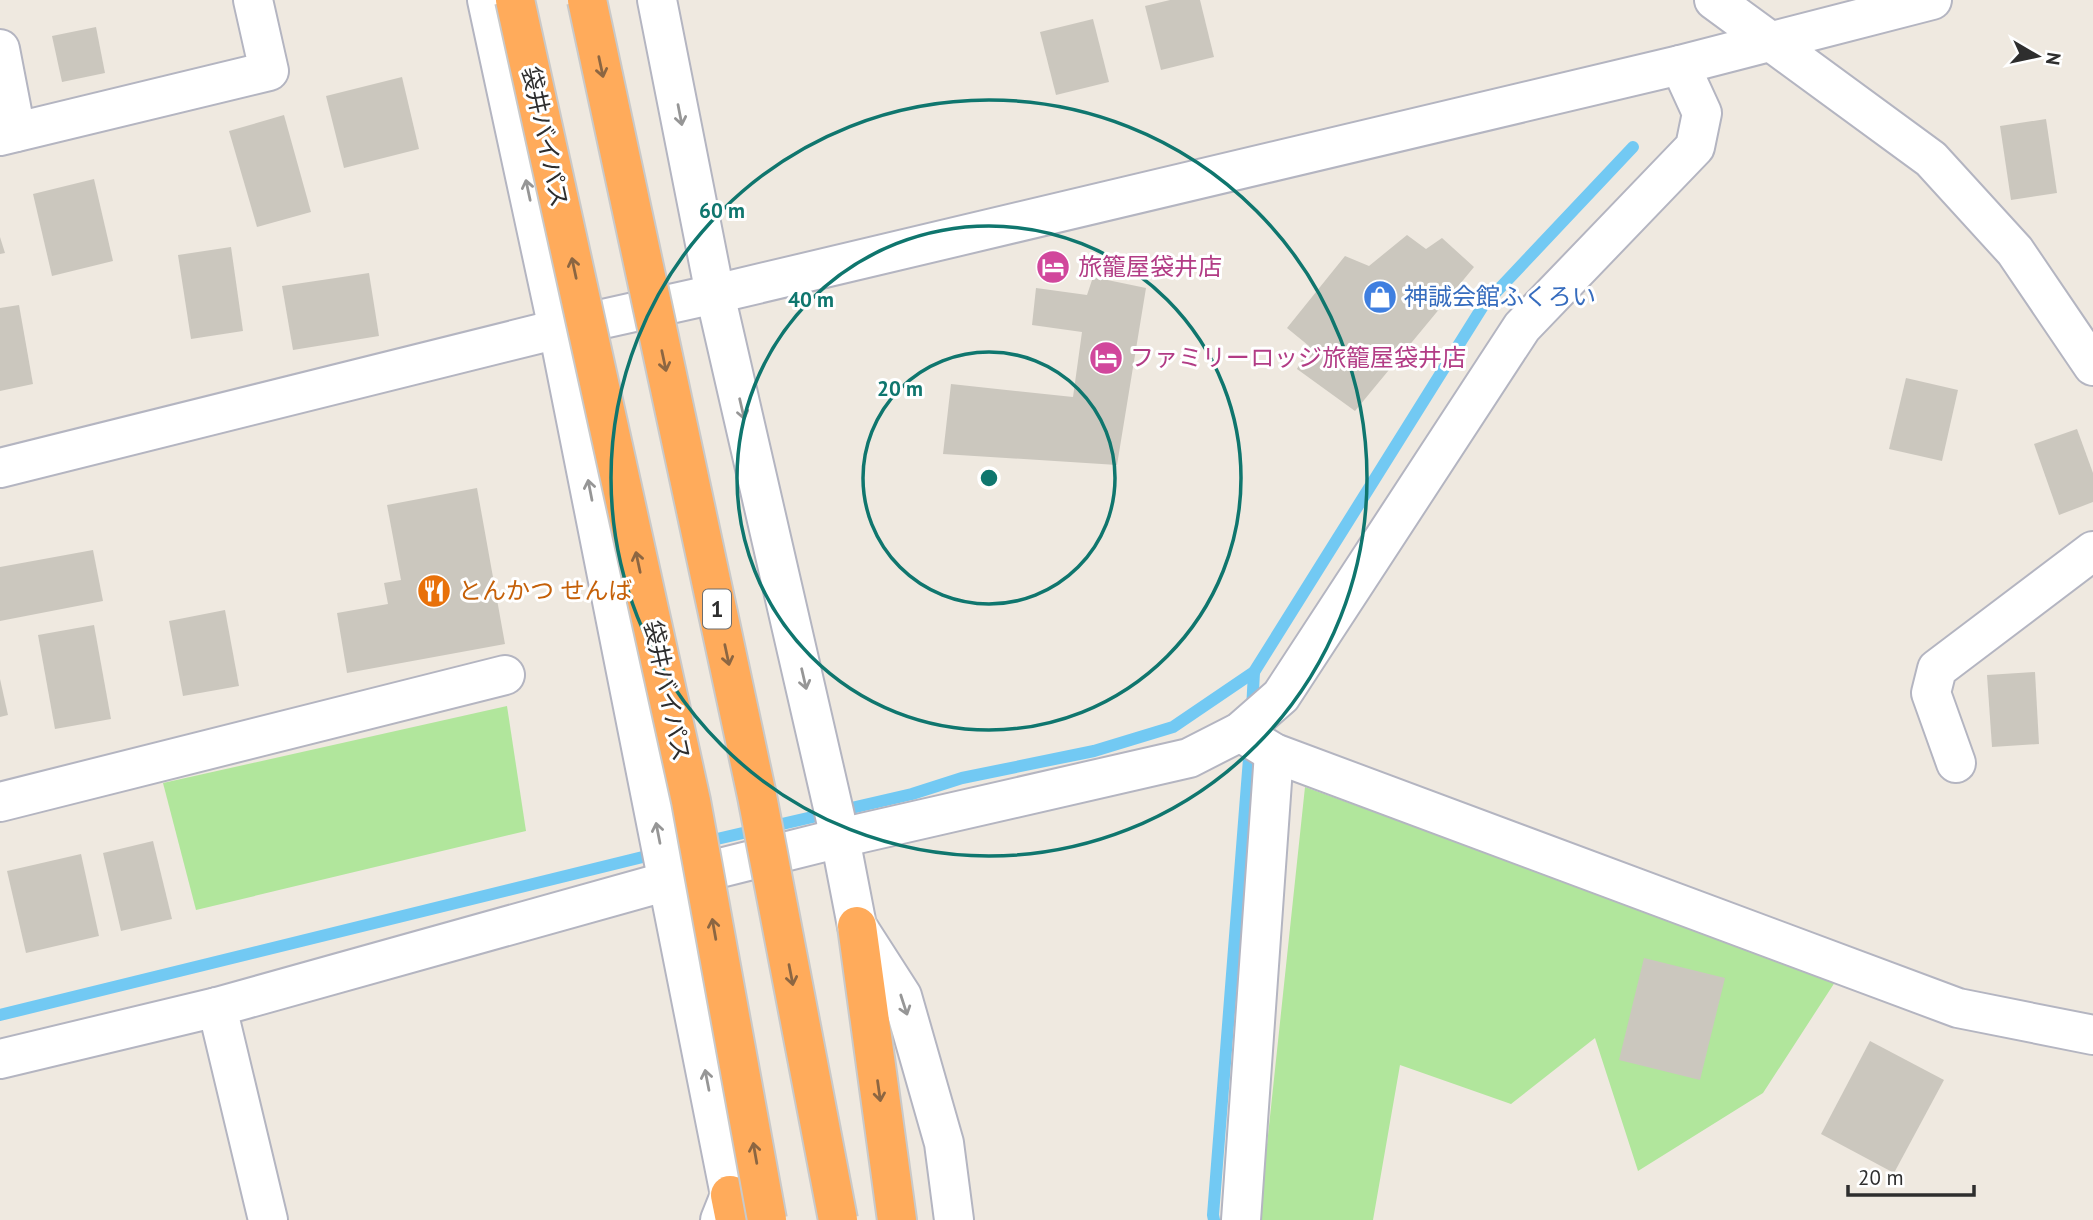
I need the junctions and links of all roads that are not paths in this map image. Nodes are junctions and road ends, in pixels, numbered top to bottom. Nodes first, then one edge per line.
1 (253, 0) edge
2 (487, 0) edge
3 (515, 0) edge
4 (587, 0) edge
5 (657, 0) edge
6 (1714, 0) edge
7 (1931, 0) edge
8 (1874, 6) edge
9 (1771, 42) junction
10 (0, 49) edge
11 (1680, 65) junction
12 (8, 134) edge
13 (715, 294) junction
14 (558, 329) junction
15 (2093, 366) edge
16 (0, 468) edge
17 (2093, 551) edge
18 (505, 674) dead end
19 (1240, 732) junction
20 (1275, 753) junction
21 (1956, 762) dead end
22 (0, 803) edge
23 (841, 838) junction
24 (668, 880) junction
25 (857, 926) junction
26 (217, 1007) junction
27 (2093, 1035) edge
28 (0, 1059) edge
29 (728, 1212) edge
30 (268, 1220) edge
31 (767, 1220) edge
32 (838, 1220) edge
33 (897, 1220) edge
34 (954, 1220) edge
35 (1241, 1220) edge

1 - 12 street
14 -> 2 street
31 -> 3 highway, 袋井バイパス, bridge
4 -> 32 highway, 1, bridge
5 -> 13 street
6 - 9 street
7 - 8 street
8 - 9 street
9 - 11 street
9 - 15 street
10 - 12 street
11 - 13 street
11 - 19 street
13 - 14 street
13 -> 23 street
14 - 16 street
24 -> 14 street
17 - 21 street
18 - 22 street
19 - 20 street
19 - 23 street
20 - 27 street
20 - 35 street
23 - 24 street
23 - 25 street
24 - 26 street
29 -> 24 street
25 -> 33 highway
25 -> 34 street
26 - 28 street
26 - 30 street

